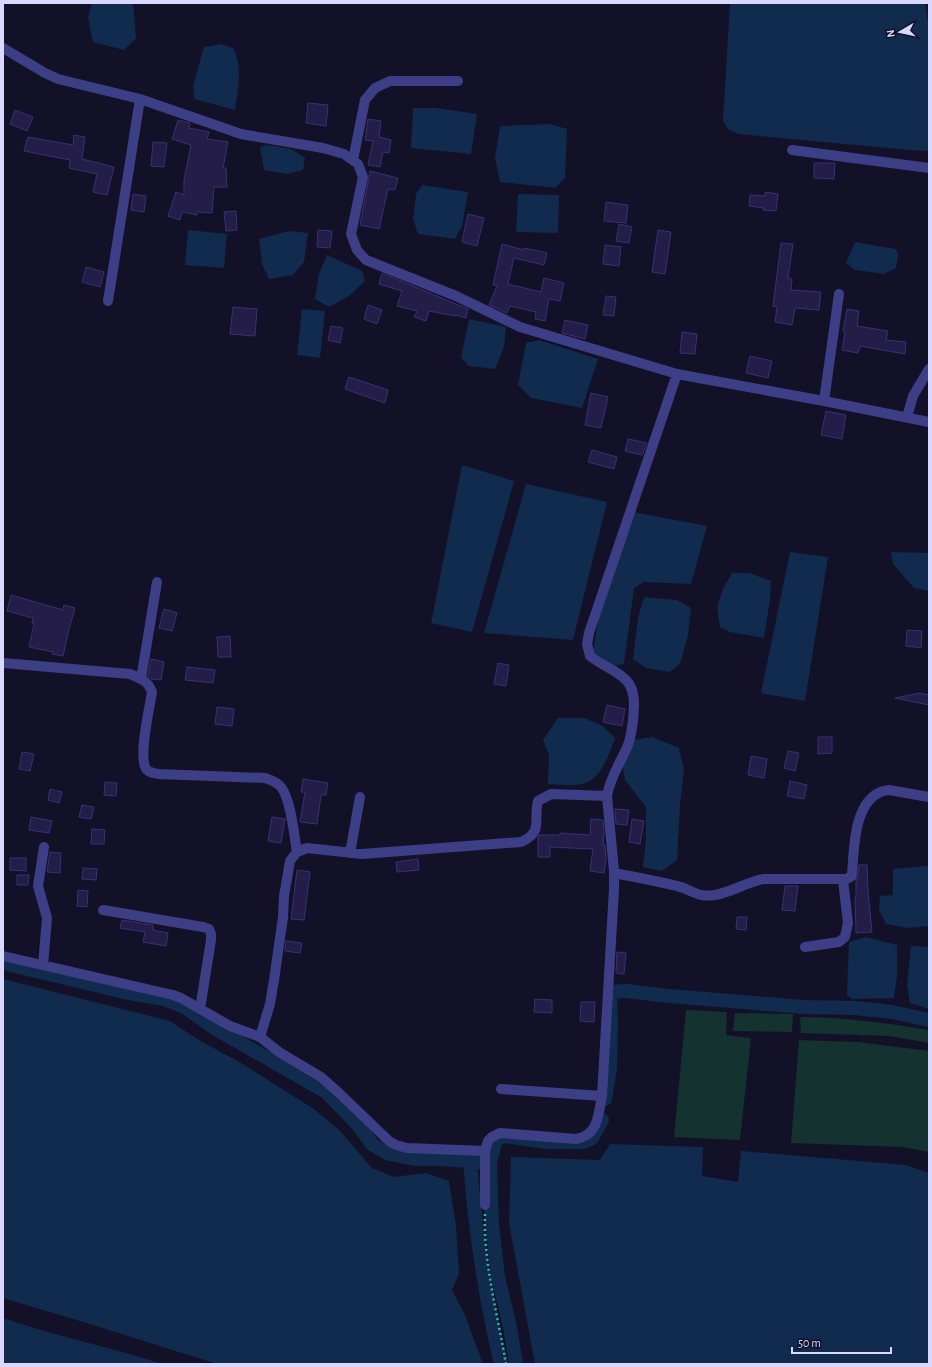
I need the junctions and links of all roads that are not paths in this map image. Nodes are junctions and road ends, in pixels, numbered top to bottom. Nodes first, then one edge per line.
1 (3, 48) edge
2 (458, 81) dead end
3 (140, 99) junction
4 (792, 150) dead end
5 (353, 160) junction
6 (929, 168) edge
7 (839, 294) dead end
8 (108, 301) dead end
9 (929, 369) edge
10 (677, 374) junction
11 (824, 401) junction
12 (907, 418) junction
13 (929, 422) edge
14 (157, 582) dead end
15 (3, 663) edge
16 (141, 679) junction
17 (607, 796) junction
18 (360, 797) dead end
19 (929, 797) edge
20 (44, 846) dead end
21 (297, 852) junction
22 (350, 853) junction
23 (614, 873) junction
24 (843, 880) junction
25 (103, 910) dead end
26 (805, 947) dead end
27 (3, 956) edge
28 (43, 965) junction
29 (200, 1009) junction
30 (260, 1037) junction
31 (502, 1089) dead end
32 (602, 1096) junction
33 (485, 1160) junction
34 (486, 1205) road end

1 - 3 street
2 - 5 street
3 - 5 street
3 - 8 street
4 - 6 street
5 - 10 street
7 - 11 street
9 - 12 street
10 - 11 street
10 - 17 street
11 - 12 street
12 - 13 street
14 - 16 street
15 - 16 street
16 - 21 street
17 - 22 street
17 - 23 street
18 - 22 street
19 - 24 street
20 - 28 street
21 - 22 street
21 - 30 street
23 - 24 street
23 - 32 street
24 - 26 street
25 - 29 street
27 - 28 street
28 - 29 street
29 - 30 street
30 - 33 street
31 - 32 street
32 - 33 street
33 - 34 street

